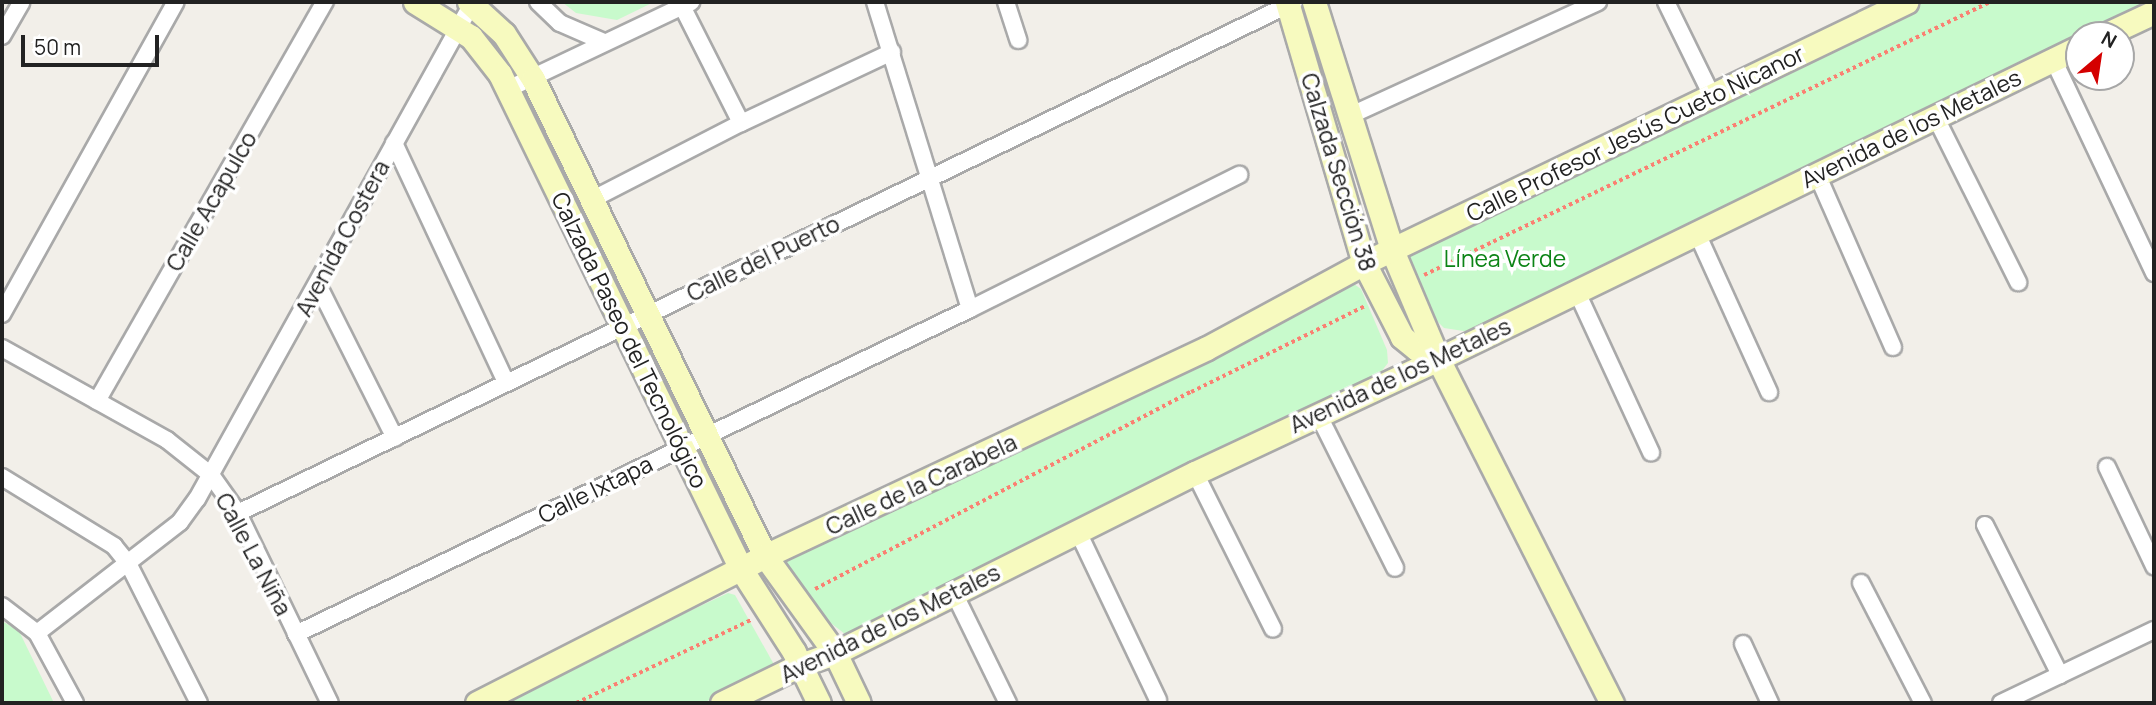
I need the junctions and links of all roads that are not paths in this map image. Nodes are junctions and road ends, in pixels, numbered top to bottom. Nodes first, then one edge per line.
1 (22, 2) edge
2 (176, 2) edge
3 (325, 2) edge
4 (415, 2) edge
5 (471, 2) edge
6 (538, 2) edge
7 (876, 2) edge
8 (1006, 2) edge
9 (1314, 2) edge
10 (1598, 2) edge
11 (1666, 2) edge
12 (1906, 2) edge
13 (1290, 3) edge
14 (687, 4) edge
15 (2154, 12) edge
16 (2135, 21) edge
17 (458, 27) junction
18 (2, 36) edge
19 (1018, 40) dead end
20 (604, 43) junction
21 (892, 52) junction
22 (2065, 53) edge
23 (2053, 59) junction
24 (533, 79) junction
25 (508, 89) junction
26 (1712, 96) junction
27 (1349, 116) junction
28 (1935, 116) junction
29 (741, 123) junction
30 (394, 143) junction
31 (1816, 174) junction
32 (1239, 175) dead end
33 (929, 176) junction
34 (591, 200) junction
35 (1696, 231) junction
36 (1392, 250) junction
37 (1364, 263) junction
38 (2154, 273) edge
39 (2018, 282) dead end
40 (318, 285) junction
41 (1576, 290) junction
42 (970, 309) junction
43 (2, 314) edge
44 (646, 315) junction
45 (624, 326) junction
46 (1893, 347) dead end
47 (2, 348) edge
48 (1438, 359) junction
49 (506, 382) junction
50 (1769, 392) dead end
51 (97, 401) junction
52 (1318, 414) junction
53 (704, 436) junction
54 (395, 438) junction
55 (682, 447) junction
56 (1651, 452) dead end
57 (2106, 467) dead end
58 (1195, 474) junction
59 (211, 475) junction
60 (2, 477) edge
61 (238, 513) junction
62 (1985, 525) dead end
63 (1077, 532) junction
64 (765, 556) junction
65 (128, 563) junction
66 (2154, 566) edge
67 (1395, 568) dead end
68 (741, 569) junction
69 (1861, 583) dead end
70 (954, 593) junction
71 (2, 606) edge
72 (1273, 629) dead end
73 (2154, 630) edge
74 (37, 633) junction
75 (296, 634) junction
76 (1743, 644) dead end
77 (835, 653) junction
78 (800, 665) junction
79 (2060, 675) junction
80 (1158, 700) dead end
81 (75, 703) edge
82 (199, 703) edge
83 (330, 703) edge
84 (477, 703) edge
85 (722, 703) edge
86 (819, 703) edge
87 (859, 703) edge
88 (1008, 703) edge
89 (1612, 703) edge
90 (1770, 703) edge
91 (1923, 703) edge
92 (2001, 703) edge

1 - 18 street
2 - 43 street
3 - 51 street, Calle Acapulco
4 - 17 street, Calzada Paseo del Tecnológico
5 - 17 street, Avenida Costera
5 - 24 street, Calzada Paseo del Tecnológico
6 - 20 street
7 - 21 street
8 - 19 street
9 - 27 street, Calzada Sección 38
10 - 27 street
11 - 26 street
12 - 26 street, Calle Profesor Jesús Cueto Nicanor
13 - 33 street, Calle del Puerto
13 - 37 street, Calzada Sección 38
14 - 20 street
14 - 29 street
15 - 16 street
17 - 25 street, Calzada Paseo del Tecnológico
17 - 30 street, Avenida Costera
20 - 24 street
21 - 29 street
21 - 33 street
22 - 23 street, Avenida de los Metales
23 - 28 street, Avenida de los Metales
23 - 38 street
24 - 25 street
24 - 34 street, Calzada Paseo del Tecnológico
25 - 45 street, Calzada Paseo del Tecnológico
26 - 36 street, Calle Profesor Jesús Cueto Nicanor
27 - 36 street, Calzada Sección 38
28 - 31 street, Avenida de los Metales
28 - 39 street
29 - 34 street
30 - 40 street, Avenida Costera
30 - 49 street
31 - 35 street, Avenida de los Metales
31 - 46 street
32 - 42 street, Calle Ixtapa
33 - 42 street
33 - 44 street, Calle del Puerto
34 - 44 street, Calzada Paseo del Tecnológico
35 - 41 street, Avenida de los Metales
35 - 50 street
36 - 37 street, Calle Profesor Jesús Cueto Nicanor
36 - 48 street, Calzada Sección 38
37 - 48 street, Calzada Sección 38
37 - 64 street, Calle de la Carabela
40 - 54 street
40 - 59 street, Avenida Costera
41 - 48 street, Avenida de los Metales
41 - 56 street
42 - 53 street, Calle Ixtapa
44 - 45 street, Calle del Puerto
44 - 53 street, Calzada Paseo del Tecnológico
45 - 49 street, Calle del Puerto
45 - 55 street, Calzada Paseo del Tecnológico
47 - 51 street, Calle La Niña
48 - 52 street, Avenida de los Metales
48 - 89 street, Calzada Sección 38
49 - 54 street, Calle del Puerto
51 - 59 street, Calle La Niña
52 - 58 street, Avenida de los Metales
52 - 67 street
53 - 55 street, Calle Ixtapa
53 - 64 street, Calzada Paseo del Tecnológico
54 - 61 street, Calle del Puerto
55 - 68 street, Calzada Paseo del Tecnológico
55 - 75 street, Calle Ixtapa
57 - 66 street
58 - 63 street, Avenida de los Metales
58 - 72 street
59 - 61 street, Calle La Niña
59 - 65 street
60 - 65 street
61 - 75 street, Calle La Niña
62 - 79 street
63 - 70 street, Avenida de los Metales
63 - 80 street
64 - 68 street, Calle de la Carabela
64 - 77 street, Calzada Paseo del Tecnológico
65 - 74 street
65 - 82 street
68 - 78 street, Calzada Paseo del Tecnológico
68 - 84 street, Calle de la Carabela
69 - 91 street
70 - 77 street, Avenida de los Metales
70 - 88 street
71 - 74 street
73 - 79 street
74 - 81 street
75 - 83 street, Calle La Niña
76 - 90 street
77 - 78 street, Avenida de los Metales
77 - 87 street, Calzada Paseo del Tecnológico
78 - 85 street, Avenida de los Metales
78 - 86 street, Calzada Paseo del Tecnológico
79 - 92 street

